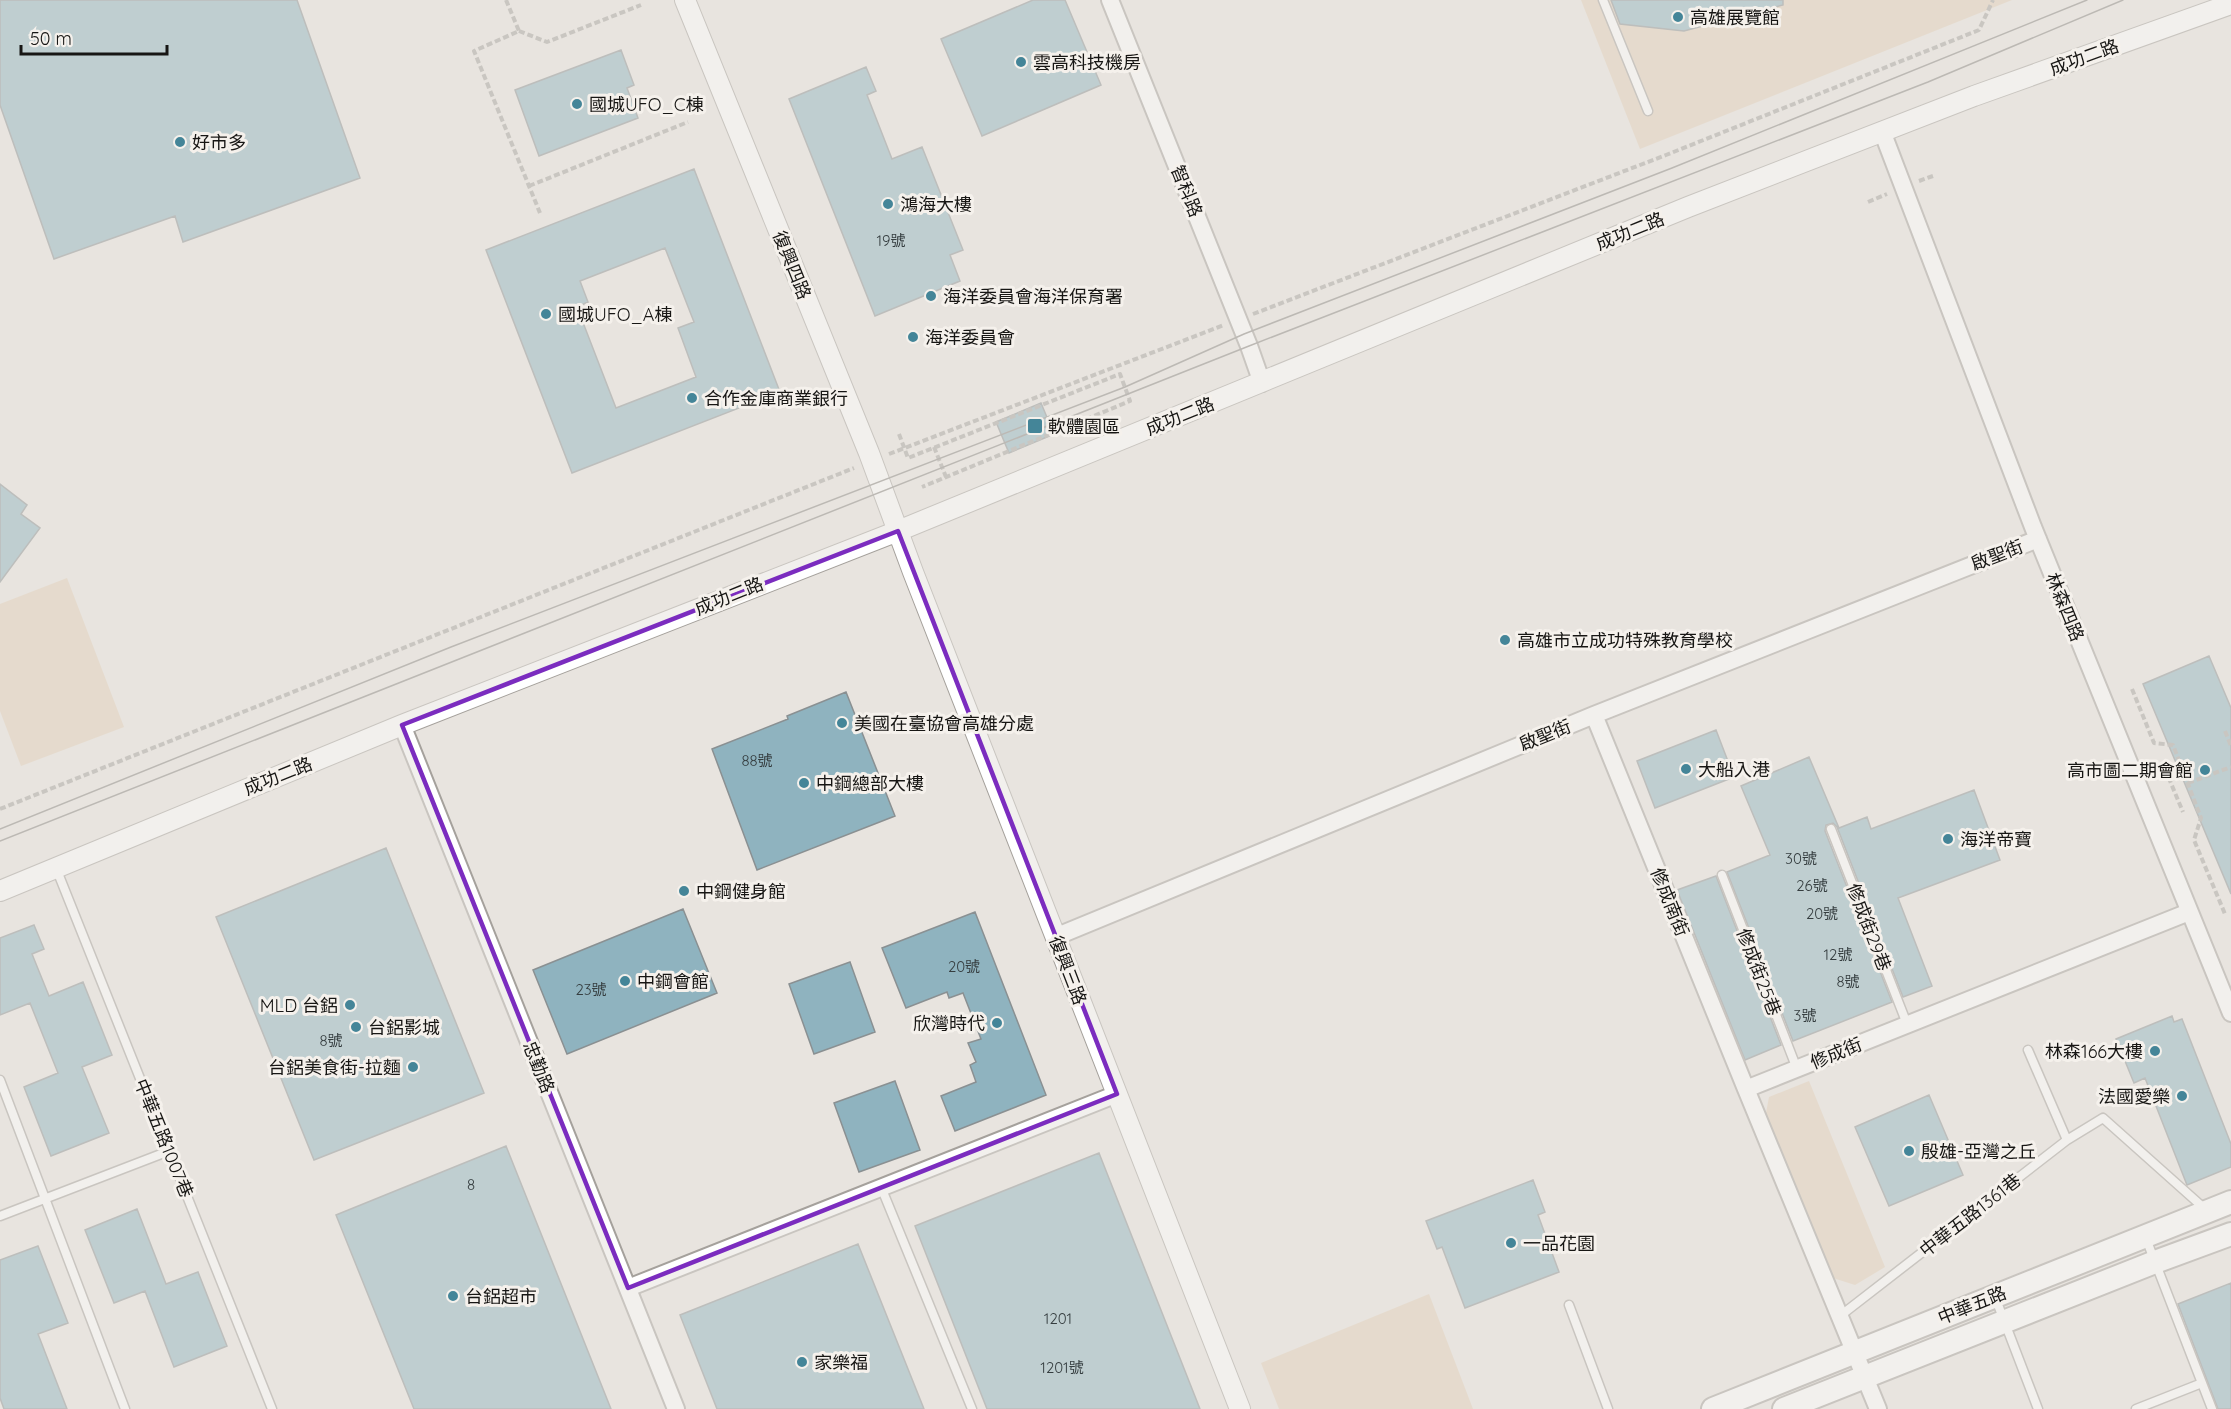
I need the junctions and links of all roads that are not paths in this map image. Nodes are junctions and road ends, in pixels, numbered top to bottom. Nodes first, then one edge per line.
1 (685, 0) edge
2 (1110, 0) edge
3 (1603, 0) edge
4 (2231, 4) edge
5 (1648, 111) dead end
6 (1882, 131) junction
7 (1262, 382) junction
8 (898, 531) junction
9 (2037, 539) junction
10 (1594, 715) junction
11 (402, 725) junction
12 (1831, 829) dead end
13 (56, 868) junction
14 (1722, 875) dead end
15 (0, 891) edge
16 (2189, 912) junction
17 (1055, 937) junction
18 (2231, 1013) edge
19 (1908, 1024) junction
20 (2028, 1050) dead end
21 (1797, 1069) junction
22 (0, 1080) edge
23 (1746, 1089) junction
24 (1117, 1094) junction
25 (2067, 1140) junction
26 (169, 1151) junction
27 (881, 1187) junction
28 (45, 1198) junction
29 (2231, 1202) edge
30 (2207, 1212) junction
31 (0, 1216) edge
32 (2231, 1234) edge
33 (2145, 1236) junction
34 (2155, 1262) junction
35 (628, 1288) junction
36 (1995, 1296) junction
37 (1569, 1305) dead end
38 (1840, 1317) junction
39 (2005, 1322) junction
40 (1854, 1352) junction
41 (1864, 1377) junction
42 (2202, 1383) junction
43 (125, 1409) edge
44 (272, 1409) edge
45 (676, 1409) edge
46 (972, 1409) edge
47 (1240, 1409) edge
48 (1608, 1409) edge
49 (1713, 1409) edge
50 (1784, 1409) edge
51 (1878, 1409) edge
52 (2038, 1409) edge
53 (2136, 1409) edge
54 (2212, 1409) edge

1 - 8 street, 復興四路
2 - 7 street, 智科路
3 - 5 lane
4 - 6 street, 成功二路
6 - 7 street, 成功二路
6 - 9 street, 林森四路
7 - 8 street, 成功二路
8 - 11 street, 成功二路
8 - 17 street, 復興三路
9 - 10 street, 啟聖街
9 - 16 street, 林森四路
10 - 17 street, 啟聖街
10 - 23 street, 修成南街
11 - 13 street, 成功二路
11 - 35 street, 忠勤路
12 - 19 lane, 修成街29巷
13 - 15 street, 成功二路
13 - 26 lane, 中華五路1007巷
14 - 21 lane, 修成街25巷
16 - 18 street, 林森四路
16 - 19 street, 修成街
17 - 24 street, 復興三路
19 - 21 street, 修成街
20 - 25 lane
21 - 23 street, 修成街
22 - 28 lane
23 - 38 street
24 - 27 street
24 - 47 street, 復興三路
25 - 30 lane, 中華五路1361巷
25 - 38 lane, 中華五路1361巷
26 - 28 lane
26 - 44 lane, 中華五路1007巷
27 - 35 street
27 - 46 lane
28 - 31 lane
28 - 43 lane
29 - 30 main road, 中華五路
30 - 33 main road, 中華五路
32 - 34 main road, 中華五路
33 - 34 lane
33 - 36 main road, 中華五路
34 - 39 main road, 中華五路
34 - 42 lane
35 - 45 street, 忠勤路
36 - 39 lane
36 - 40 main road, 中華五路
37 - 48 lane
38 - 40 street
39 - 41 main road, 中華五路
39 - 52 lane
40 - 41 street
40 - 49 main road, 中華五路
41 - 50 main road, 中華五路
41 - 51 street
42 - 53 lane
42 - 54 lane

